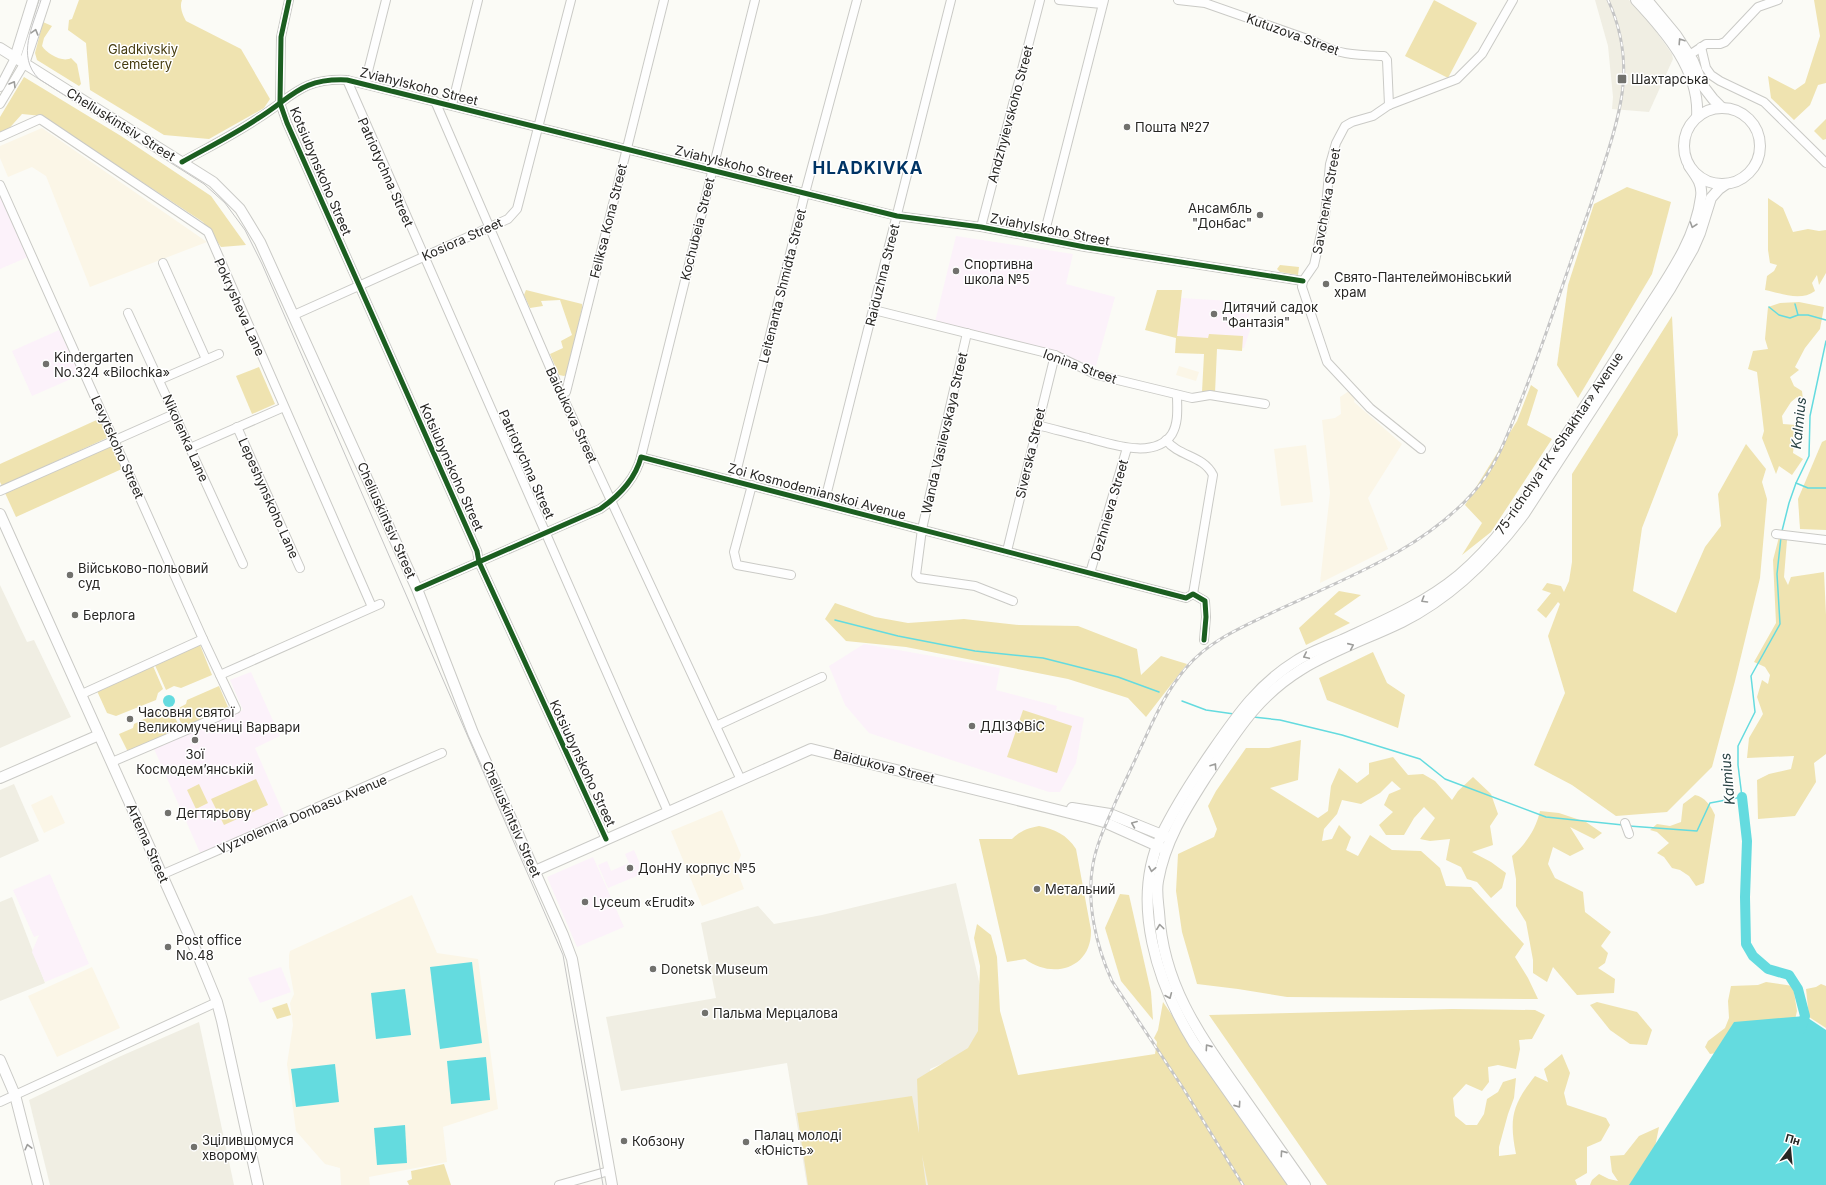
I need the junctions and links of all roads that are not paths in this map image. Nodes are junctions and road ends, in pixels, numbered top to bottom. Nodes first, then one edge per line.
1 (33, 0) edge
2 (45, 0) edge
3 (289, 0) edge
4 (386, 0) edge
5 (478, 0) edge
6 (570, 0) edge
7 (664, 0) edge
8 (755, 0) edge
9 (857, 0) edge
10 (951, 0) edge
11 (1040, 0) edge
12 (1059, 0) edge
13 (1178, 0) edge
14 (1513, 0) edge
15 (1636, 0) edge
16 (1647, 0) edge
17 (1778, 0) edge
18 (1103, 2) edge
19 (1701, 47) junction
20 (0, 48) edge
21 (1686, 57) junction
22 (16, 58) junction
23 (24, 64) junction
24 (347, 80) junction
25 (365, 83) junction
26 (0, 87) edge
27 (434, 101) junction
28 (280, 103) junction
29 (0, 104) edge
30 (452, 105) junction
31 (1389, 105) junction
32 (1722, 108) junction
33 (1697, 117) junction
34 (538, 126) junction
35 (0, 137) edge
36 (627, 148) junction
37 (182, 162) junction
38 (1826, 163) edge
39 (1690, 166) junction
40 (712, 170) junction
41 (1726, 184) junction
42 (0, 185) edge
43 (805, 193) junction
44 (897, 216) junction
45 (981, 227) junction
46 (488, 228) junction
47 (1043, 239) junction
48 (423, 256) junction
49 (163, 263) dead end
50 (1303, 281) junction
51 (359, 285) junction
52 (874, 310) junction
53 (128, 313) dead end
54 (294, 315) junction
55 (967, 333) junction
56 (219, 354) dead end
57 (1055, 355) junction
58 (206, 359) junction
59 (160, 380) junction
60 (561, 393) junction
61 (1177, 394) junction
62 (1265, 404) dead end
63 (284, 407) junction
64 (174, 414) junction
65 (1037, 425) junction
66 (237, 427) junction
67 (115, 440) junction
68 (1166, 440) junction
69 (190, 448) junction
70 (1127, 448) junction
71 (1421, 449) dead end
72 (641, 457) junction
73 (734, 481) junction
74 (752, 485) junction
75 (0, 491) edge
76 (612, 501) junction
77 (824, 504) junction
78 (0, 514) edge
79 (922, 529) junction
80 (546, 534) junction
81 (1776, 534) dead end
82 (1826, 540) edge
83 (1007, 551) junction
84 (479, 562) junction
85 (243, 564) dead end
86 (300, 568) dead end
87 (1090, 573) junction
88 (791, 575) dead end
89 (418, 589) junction
90 (1193, 594) junction
91 (1013, 601) dead end
92 (203, 639) junction
93 (1204, 640) dead end
94 (220, 675) junction
95 (822, 677) dead end
96 (82, 694) junction
97 (716, 726) junction
98 (99, 734) junction
99 (442, 753) dead end
100 (112, 762) junction
101 (0, 778) edge
102 (741, 780) junction
103 (1031, 802) junction
104 (668, 812) junction
105 (1625, 823) dead end
106 (1629, 834) dead end
107 (1166, 837) junction
108 (606, 839) junction
109 (1162, 848) junction
110 (534, 871) junction
111 (162, 875) junction
112 (217, 1002) junction
113 (0, 1060) edge
114 (15, 1095) junction
115 (0, 1102) edge
116 (609, 1171) junction
117 (38, 1185) edge
118 (258, 1185) edge
119 (559, 1185) edge
120 (612, 1185) edge
121 (1294, 1185) edge
122 (1305, 1185) edge

1 - 22 main road
23 -> 2 main road
3 - 28 street
4 - 25 street
5 - 30 street
6 - 34 street, Kosiora Street
7 - 36 street, Feliksa Kona Street
8 - 40 street, Kochubeia Street
9 - 43 street, Leitenanta Shmidta Street
10 - 44 street, Raiduzhna Street
11 - 45 street, Andzhyievskoho Street
12 - 18 street
13 - 31 street, Kutuzova Street
14 - 31 street, Savchenka Street
15 - 21 main road
21 -> 16 main road
17 - 19 street
18 - 47 street
19 - 21 street
19 - 38 street
20 - 22 main road, Cheliuskintsiv Street
21 - 32 main road
21 - 33 main road
22 - 23 main road, Cheliuskintsiv Street
22 - 26 street
29 -> 23 street
23 - 37 main road, Cheliuskintsiv Street
24 - 25 street, Zviahylskoho Street
24 - 28 street, Zviahylskoho Street
24 - 48 street, Patriotychna Street
25 - 27 street, Zviahylskoho Street
27 - 30 street, Zviahylskoho Street
27 - 46 street, Baidukova Street
28 - 37 street, Zviahylskoho Street
28 - 51 street, Kotsiubynskoho Street
30 - 34 street, Zviahylskoho Street
31 - 50 street, Savchenka Street
32 - 33 main road
32 - 41 main road
33 - 39 main road
34 - 36 street, Zviahylskoho Street
34 - 46 street, Kosiora Street
35 - 63 street, Pokrysheva Lane
36 - 40 street, Zviahylskoho Street
36 - 60 street, Feliksa Kona Street
37 - 54 main road, Cheliuskintsiv Street
39 - 41 main road
39 -> 107 main road, 75-richchya FK «Shakhtar» Avenue
40 - 43 street, Zviahylskoho Street
40 - 72 street, Kochubeia Street
107 -> 41 main road, 75-richchya FK «Shakhtar» Avenue
42 - 67 street, Levytskoho Street
43 - 44 street, Zviahylskoho Street
43 - 73 street, Leitenanta Shmidta Street
44 - 45 street, Zviahylskoho Street
44 - 52 street, Raiduzhna Street
45 - 47 street, Zviahylskoho Street
46 - 48 street, Kosiora Street
46 - 60 street, Baidukova Street
47 - 50 street, Zviahylskoho Street
48 - 51 street, Kosiora Street
48 - 80 street, Patriotychna Street
49 - 58 street
50 - 71 street
51 - 54 street, Kosiora Street
51 - 84 street, Kotsiubynskoho Street
52 - 55 street, Ionina Street
52 - 77 street, Raiduzhna Street
53 - 59 street, Nikolenka Lane
54 - 89 main road, Cheliuskintsiv Street
55 - 57 street, Ionina Street
55 - 79 street, Wanda Vasilevskaya Street
56 - 58 street
57 - 61 street, Ionina Street
57 - 65 street, Siverska Street
58 - 59 street
59 - 64 street, Nikolenka Lane
60 - 76 street, Baidukova Street
61 - 62 street, Ionina Street
61 - 68 street
63 - 66 street
63 - 94 street, Pokrysheva Lane
64 - 67 street
64 - 69 street, Nikolenka Lane
65 - 70 street
65 - 83 street, Siverska Street
66 - 69 street
66 - 86 street, Lepeshynskoho Lane
67 - 75 street
67 - 92 street, Levytskoho Street
68 - 70 street
68 - 90 street
69 - 85 street, Nikolenka Lane
70 - 87 street, Dezhnieva Street
72 - 73 street, Zoi Kosmodemianskoi Avenue
72 - 76 street
73 - 74 street, Zoi Kosmodemianskoi Avenue
74 - 77 street, Zoi Kosmodemianskoi Avenue
74 - 88 street
76 - 80 street
76 - 97 street, Baidukova Street
77 - 79 street, Zoi Kosmodemianskoi Avenue
78 - 96 main road, Artema Street
79 - 83 street, Zoi Kosmodemianskoi Avenue
79 - 91 street, Wanda Vasilevskaya Street
80 - 84 street
80 - 104 street, Patriotychna Street
81 - 82 street
83 - 87 street, Zoi Kosmodemianskoi Avenue
84 - 89 street
84 - 108 street, Kotsiubynskoho Street
87 - 90 street, Zoi Kosmodemianskoi Avenue
89 - 110 main road, Cheliuskintsiv Street
90 - 93 street
92 - 94 street, Levytskoho Street
92 - 96 street
94 - 100 street, Levytskoho Street
95 - 97 street
96 - 98 main road, Artema Street
97 - 102 street, Baidukova Street
98 - 100 main road, Artema Street
98 - 101 main road
99 - 111 street, Vyzvolennia Donbasu Avenue
100 - 111 main road, Artema Street
102 - 103 main road, Baidukova Street
102 - 104 main road, Baidukova Street
107 -> 103 main road
103 - 109 main road
104 - 108 main road, Baidukova Street
105 - 106 street
107 - 109 main road, 75-richchya FK «Shakhtar» Avenue
108 - 110 main road, Baidukova Street
109 -> 121 main road, 75-richchya FK «Shakhtar» Avenue
122 -> 109 main road, 75-richchya FK «Shakhtar» Avenue
110 - 116 main road, Cheliuskintsiv Street
111 - 112 main road, Artema Street
112 - 114 street
112 - 118 main road, Artema Street
113 - 114 main road
114 - 115 street
117 -> 114 main road
116 - 119 street
116 - 120 main road, Cheliuskintsiv Street

